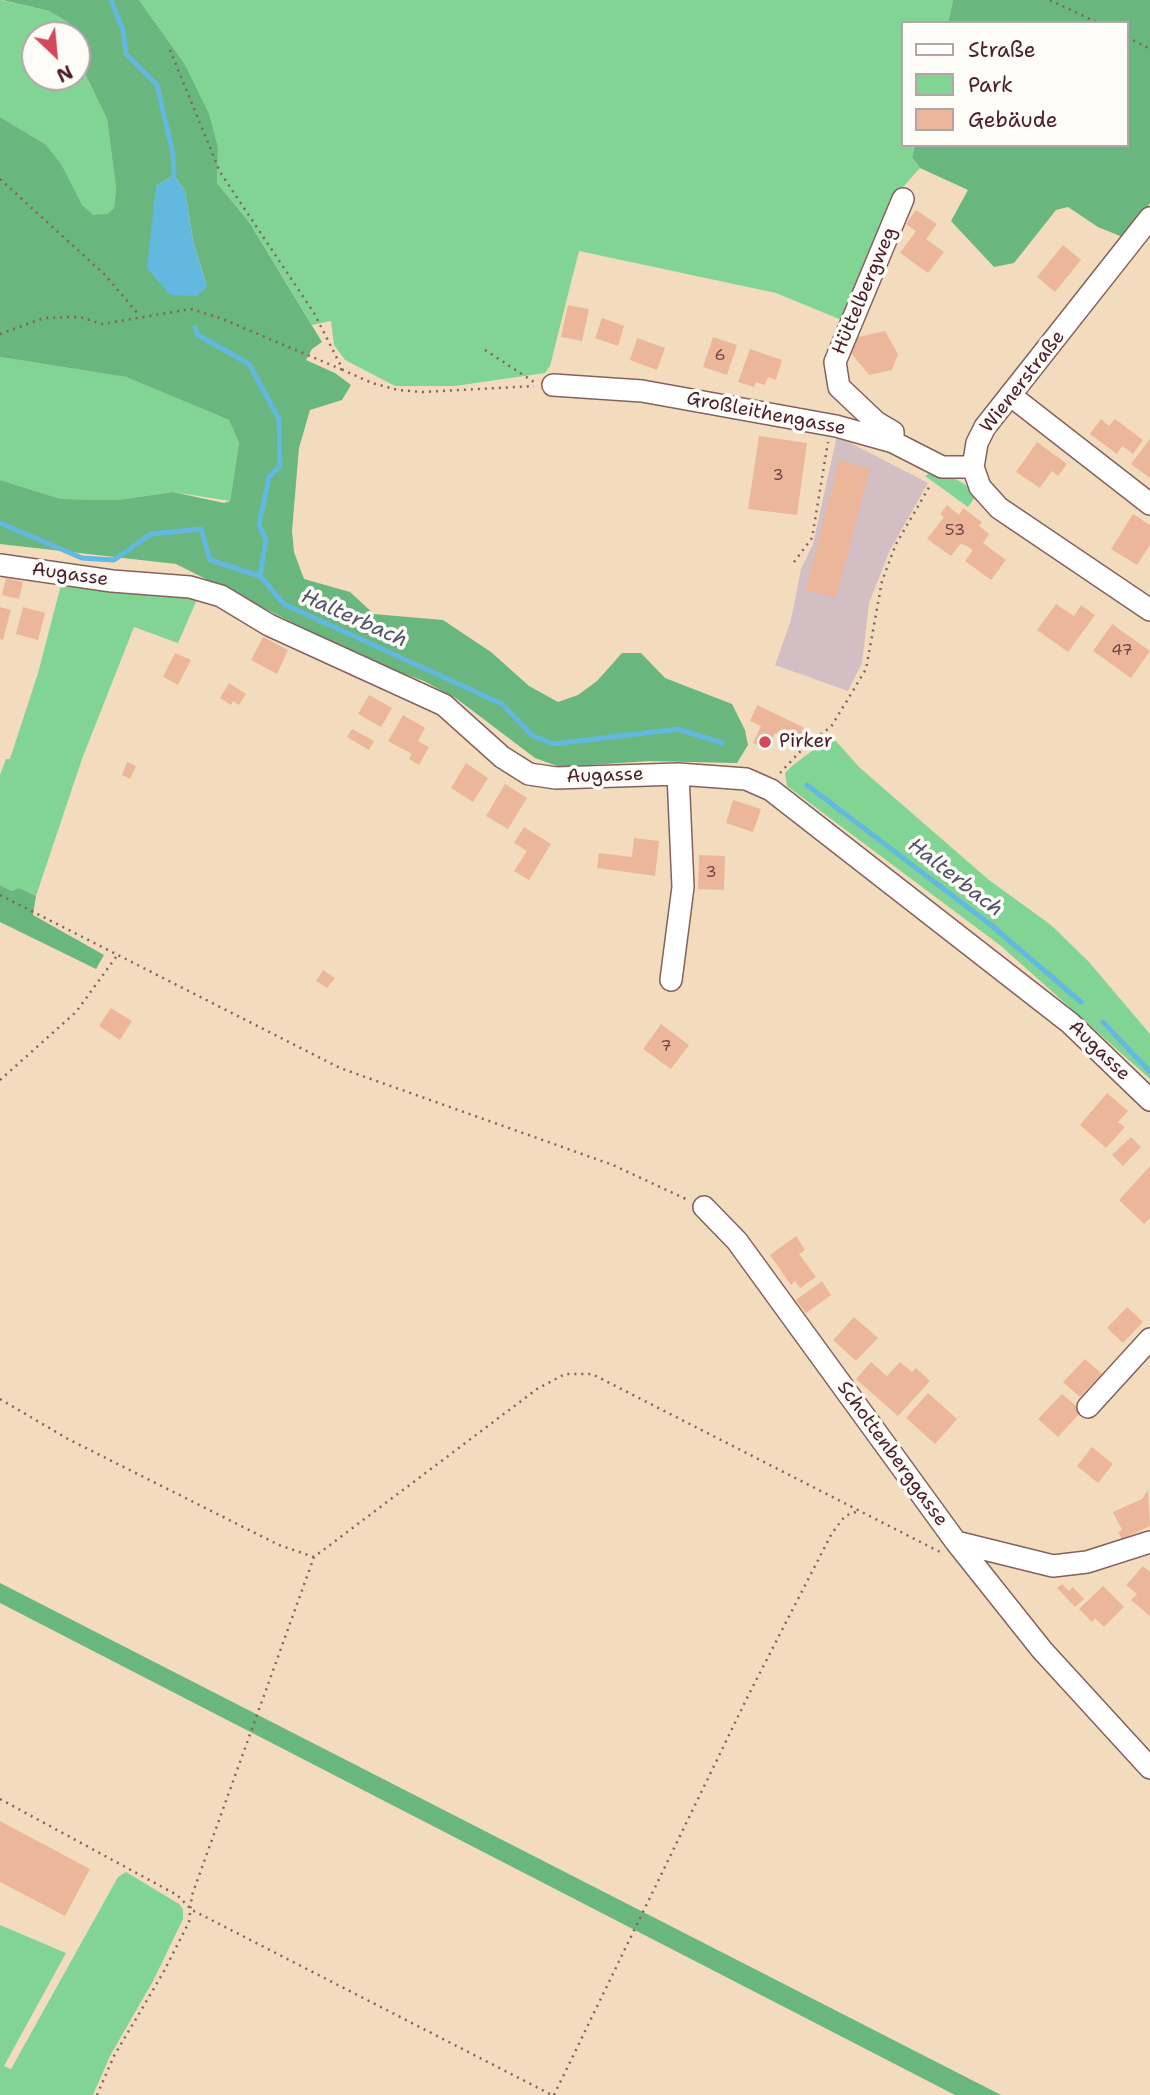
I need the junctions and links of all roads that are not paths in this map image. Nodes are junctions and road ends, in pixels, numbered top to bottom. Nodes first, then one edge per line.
1 (903, 200) dead end
2 (1150, 218) edge
3 (553, 385) dead end
4 (1010, 395) junction
5 (893, 442) junction
6 (973, 467) junction
7 (1150, 504) edge
8 (0, 565) edge
9 (1150, 610) edge
10 (678, 774) junction
11 (671, 980) dead end
12 (1150, 1100) edge
13 (704, 1207) road end
14 (1150, 1339) edge
15 (1088, 1406) dead end
16 (956, 1542) junction
17 (1150, 1542) edge
18 (1150, 1768) edge

1 - 5 street, Hüttelbergweg
2 - 4 street, Wienerstraße
3 - 5 street, Großleithengasse
4 - 6 street, Wienerstraße
4 - 7 street
5 - 6 street, Großleithengasse
6 - 9 street
8 - 10 street, Augasse
10 - 11 street
10 - 12 street, Augasse
13 - 16 street, Schottenberggasse
14 - 15 street
16 - 17 street, Schottenberggasse
16 - 18 street

